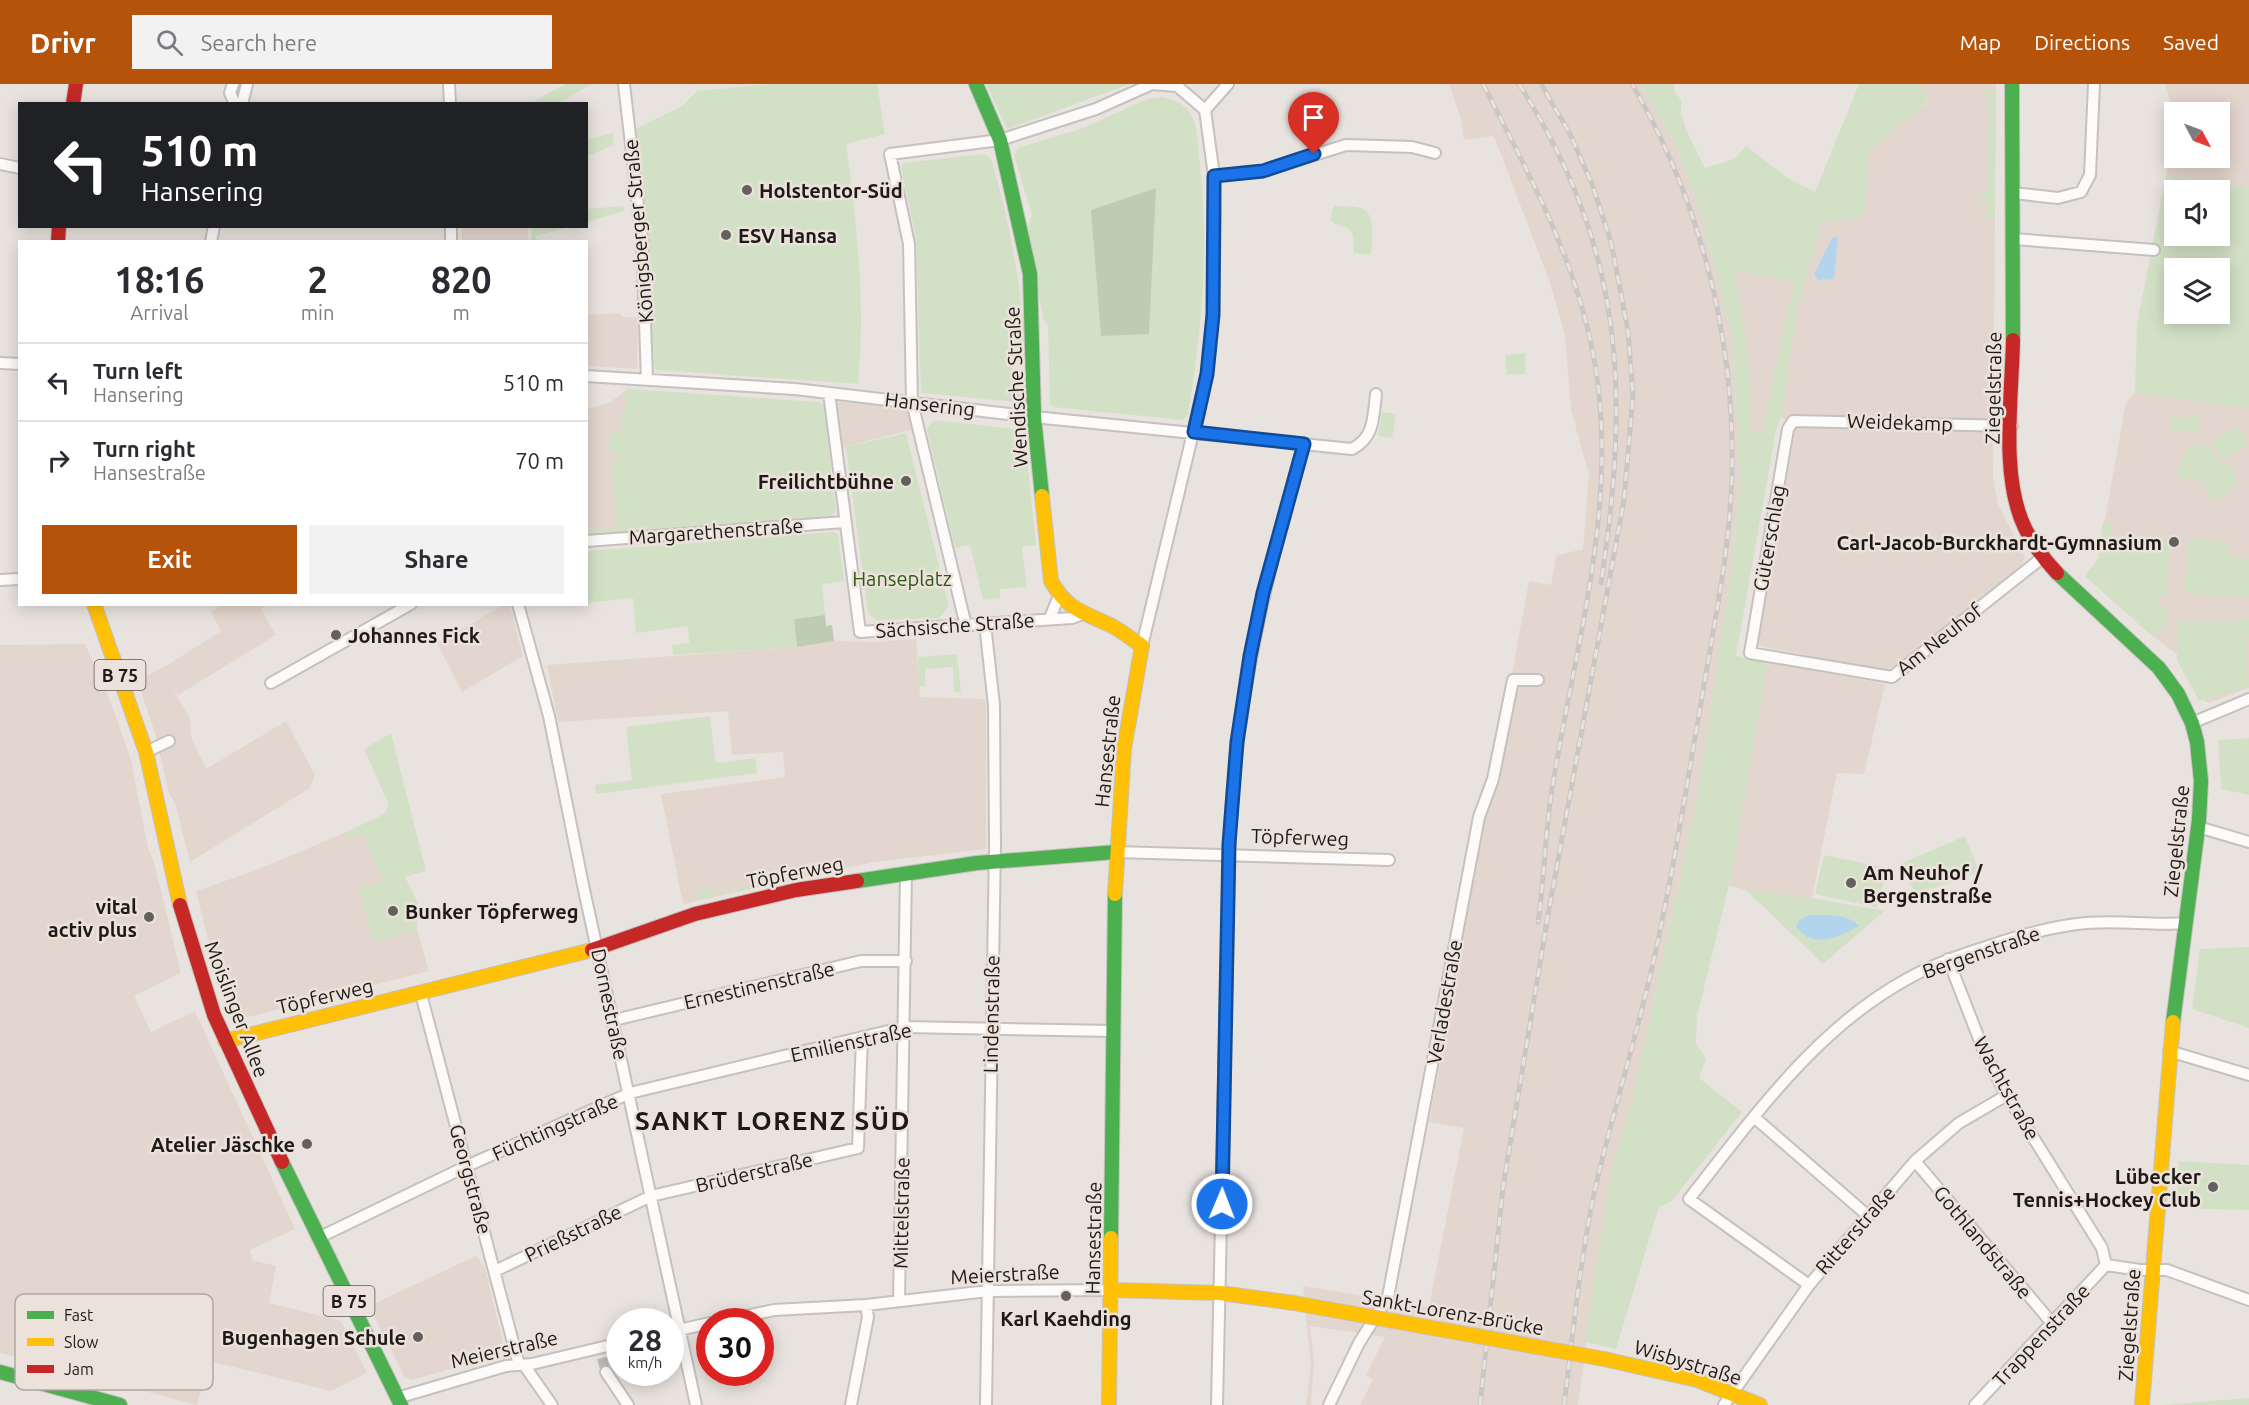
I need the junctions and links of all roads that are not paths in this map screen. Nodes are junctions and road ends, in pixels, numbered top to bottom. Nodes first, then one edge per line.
1 (76, 84) edge
2 (232, 84) edge
3 (247, 84) edge
4 (449, 84) edge
5 (624, 84) edge
6 (976, 84) edge
7 (1228, 84) edge
8 (2012, 84) edge
9 (2094, 84) edge
10 (73, 102) edge
11 (234, 102) edge
12 (242, 102) edge
13 (450, 102) edge
14 (1205, 110) junction
15 (1000, 140) junction
16 (1435, 153) dead end
17 (0, 164) edge
18 (18, 168) edge
19 (1214, 176) junction
20 (2013, 193) junction
21 (2014, 238) junction
22 (2154, 250) dead end
23 (0, 363) edge
24 (18, 364) edge
25 (588, 376) edge
26 (646, 378) junction
27 (830, 393) junction
28 (1376, 394) dead end
29 (912, 402) junction
30 (1034, 417) junction
31 (1789, 424) joint
32 (2012, 426) junction
33 (1194, 432) junction
34 (1304, 444) junction
35 (845, 522) junction
36 (588, 541) edge
37 (2043, 557) junction
38 (18, 579) edge
39 (0, 580) edge
40 (1059, 596) junction
41 (95, 606) edge
42 (407, 606) edge
43 (519, 606) edge
44 (1080, 615) junction
45 (1050, 618) junction
46 (985, 624) junction
47 (966, 626) junction
48 (1142, 646) junction
49 (1750, 653) joint
50 (1538, 680) dead end
51 (271, 683) dead end
52 (2249, 699) edge
53 (2192, 723) junction
54 (169, 741) dead end
55 (146, 752) junction
56 (2198, 827) junction
57 (2249, 842) edge
58 (1116, 852) junction
59 (1229, 854) junction
60 (1389, 860) dead end
61 (994, 861) junction
62 (906, 873) junction
63 (2186, 923) junction
64 (597, 948) junction
65 (1948, 959) junction
66 (906, 961) junction
67 (421, 994) junction
68 (614, 1020) junction
69 (905, 1028) junction
70 (991, 1030) junction
71 (1113, 1031) junction
72 (862, 1037) junction
73 (225, 1041) junction
74 (2169, 1051) junction
75 (2249, 1075) edge
76 (630, 1093) junction
77 (2007, 1095) junction
78 (1754, 1117) junction
79 (1915, 1161) junction
80 (467, 1166) junction
81 (651, 1196) junction
82 (1867, 1215) junction
83 (318, 1238) junction
84 (2106, 1265) junction
85 (2153, 1270) junction
86 (495, 1271) junction
87 (1809, 1285) junction
88 (1112, 1290) junction
89 (988, 1291) junction
90 (1220, 1293) junction
91 (2249, 1300) edge
92 (899, 1301) junction
93 (1294, 1303) joint
94 (867, 1305) junction
95 (672, 1308) edge
96 (774, 1310) edge
97 (2051, 1322) junction
98 (606, 1350) edge
99 (1604, 1359) joint
100 (684, 1360) edge
101 (521, 1365) junction
102 (0, 1372) edge
103 (15, 1376) edge
104 (615, 1386) edge
105 (65, 1390) edge
106 (1729, 1400) edge
107 (399, 1402) edge
108 (120, 1405) edge
109 (552, 1405) edge
110 (628, 1405) edge
111 (696, 1405) edge
112 (851, 1405) edge
113 (986, 1405) edge
114 (1109, 1405) edge
115 (1217, 1405) edge
116 (1329, 1405) edge
117 (1760, 1405) edge
118 (1975, 1405) edge
119 (2142, 1405) edge

1 - 10 main road
2 - 11 street
3 - 12 street
4 - 13 street
5 - 26 street, Königsberger Straße
6 - 15 main road, Wendische Straße
7 - 14 street
8 - 20 main road, Ziegelstraße
9 - 20 street
14 - 15 street
14 - 19 street, Hansestraße
15 - 29 street
15 - 30 main road, Wendische Straße
16 - 19 street
17 - 18 street
19 - 33 street, Hansestraße
20 - 21 main road, Ziegelstraße
21 - 22 street
21 - 32 main road, Ziegelstraße
23 - 24 street
25 - 26 street, Hansering
26 - 27 street, Hansering
27 - 29 street, Hansering
27 - 35 street
28 - 34 street, Hansering
29 - 30 street, Hansering
29 - 47 street
30 - 33 street, Hansering
30 - 40 main road, Wendische Straße
31 - 32 street, Weidekamp
31 - 49 street, Güterschlag
32 - 37 main road, Ziegelstraße
33 - 34 street, Hansering
33 - 48 street, Hansestraße
34 - 59 street
35 - 36 street, Margarethenstraße
35 - 47 street, Sächsische Straße
37 - 49 street, Am Neuhof
37 - 53 main road, Ziegelstraße
38 - 39 street
40 - 44 main road, Wendische Straße
40 - 45 street, Sächsische Straße
41 - 55 main road, Moislinger Allee / B 75
42 - 51 street
43 - 64 street, Dornestraße
44 - 45 street, Sächsische Straße
44 - 48 main road, Wendische Straße
45 - 46 street, Sächsische Straße
46 - 47 street, Sächsische Straße
46 - 61 street, Lindenstraße
48 - 58 main road, Hansestraße
50 - 116 street, Verladestraße
52 - 53 street
53 - 56 main road, Ziegelstraße
54 - 55 street
55 - 73 main road, Moislinger Allee / B 75
56 - 57 street
56 - 63 main road, Ziegelstraße
58 - 59 street, Töpferweg
58 - 61 main road, Töpferweg
58 - 71 main road, Hansestraße
59 - 60 street, Töpferweg
59 - 90 street
61 - 62 main road, Töpferweg
61 - 70 street, Lindenstraße
62 - 64 main road, Töpferweg
62 - 66 street, Mittelstraße
63 - 65 street, Bergenstraße
63 - 74 main road, Ziegelstraße
64 - 67 main road, Töpferweg
64 - 68 street, Dornestraße
65 - 77 street, Wachtstraße
65 - 78 street, Bergenstraße
66 - 68 street, Ernestinenstraße
66 - 69 street, Mittelstraße
67 - 73 main road, Töpferweg
67 - 80 street, Georgstraße
68 - 76 street, Dornestraße
69 - 70 street, Emilienstraße
69 - 72 street, Emilienstraße
69 - 92 street, Mittelstraße
70 - 71 street, Emilienstraße
70 - 89 street, Lindenstraße
71 - 88 main road, Hansestraße
72 - 76 street, Emilienstraße
72 - 81 street, Brüderstraße
73 - 83 main road, Moislinger Allee / B 75
74 - 75 street
74 - 85 main road, Ziegelstraße
76 - 80 street, Füchtingstraße
76 - 81 street, Dornestraße
77 - 79 street, Ritterstraße
77 - 84 street, Wachtstraße
78 - 82 street
78 - 87 street, Bergenstraße
79 - 82 street, Ritterstraße
79 - 97 street, Gothlandstraße
80 - 83 street, Füchtingstraße
80 - 86 street, Georgstraße
81 - 86 street, Prießstraße
81 - 95 street, Dornestraße
82 - 87 street, Ritterstraße
83 - 107 main road, Moislinger Allee / B 75
84 - 85 street
84 - 97 street, Trappenstraße
85 - 91 street
85 - 119 main road, Ziegelstraße
86 - 101 street, Georgstraße
87 - 106 street, Ritterstraße
88 - 89 street, Meierstraße
88 - 90 main road, Meierstraße
88 - 114 main road, Hansestraße
89 - 92 street, Meierstraße
89 - 113 street, Lindenstraße
90 - 93 main road, Meierstraße
90 - 115 street
92 - 94 street, Meierstraße
93 - 99 main road, Sankt-Lorenz-Brücke, bridge
94 - 96 street, Meierstraße
94 - 112 street
97 - 118 street, Trappenstraße
98 - 101 street, Meierstraße
99 - 106 main road, Wisbystraße
100 - 111 street, Dornestraße
101 - 107 street, Meierstraße
101 - 109 street, Georgstraße
102 - 103 main road
104 - 110 street
105 - 108 main road
106 - 117 main road, Wisbystraße

